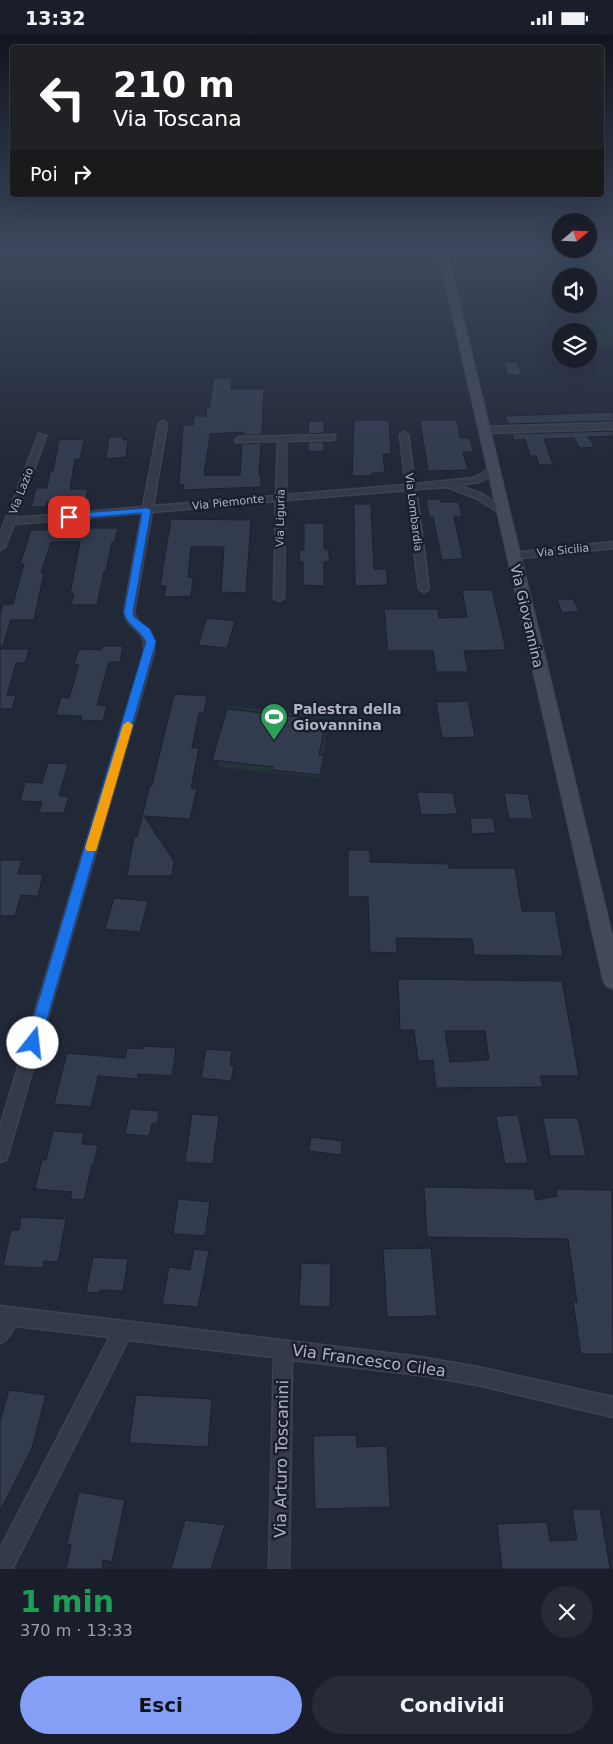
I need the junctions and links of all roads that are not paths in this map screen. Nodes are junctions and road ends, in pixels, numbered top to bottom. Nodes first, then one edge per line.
1 (459, 323) edge
2 (163, 424) dead end
3 (613, 426) edge
4 (484, 430) junction
5 (42, 435) dead end
6 (404, 435) dead end
7 (332, 437) dead end
8 (282, 439) junction
9 (239, 440) dead end
10 (493, 471) junction
11 (469, 481) junction
12 (446, 484) junction
13 (410, 487) junction
14 (497, 488) junction
15 (469, 491) junction
16 (281, 497) junction
17 (147, 510) junction
18 (503, 511) junction
19 (10, 521) junction
20 (613, 545) edge
21 (0, 547) edge
22 (513, 555) junction
23 (424, 589) dead end
24 (279, 598) dead end
25 (609, 952) edge
26 (613, 980) edge
27 (0, 1155) edge
28 (5, 1316) edge
29 (123, 1331) junction
30 (0, 1334) edge
31 (283, 1349) junction
32 (613, 1407) edge
33 (1, 1569) edge
34 (279, 1569) edge

1 - 4 street, Via Giovannina
2 - 17 street
3 - 4 street
4 - 10 street, Via Giovannina
5 - 19 street, Via Lazio
6 - 13 street, Via Lombardia
7 - 8 street
8 - 9 street
8 - 16 street, Via Liguria
10 - 11 street, Via Piemonte
10 - 14 street, Via Giovannina
11 - 12 street, Via Piemonte
11 - 14 street, Via Piemonte
12 - 13 street, Via Piemonte
12 - 15 street, Via Piemonte
13 - 16 street, Via Piemonte
13 - 23 street, Via Lombardia
14 - 15 street, Via Piemonte
14 - 18 street, Via Giovannina
15 - 18 street, Via Piemonte
16 - 17 street, Via Piemonte
16 - 24 street, Via Liguria
17 - 19 street, Via Piemonte
17 - 27 street
18 - 22 street, Via Giovannina
19 - 21 street, Via Lazio
20 - 22 street, Via Sicilia
22 - 25 street, Via Giovannina
25 - 26 street, Via Giovannina
28 - 29 street, Via Francesco Cilea
28 - 30 street, Via Francesco Cilea
29 - 31 street, Via Francesco Cilea
29 - 33 street
31 - 32 street, Via Francesco Cilea
31 - 34 street, Via Arturo Toscanini

